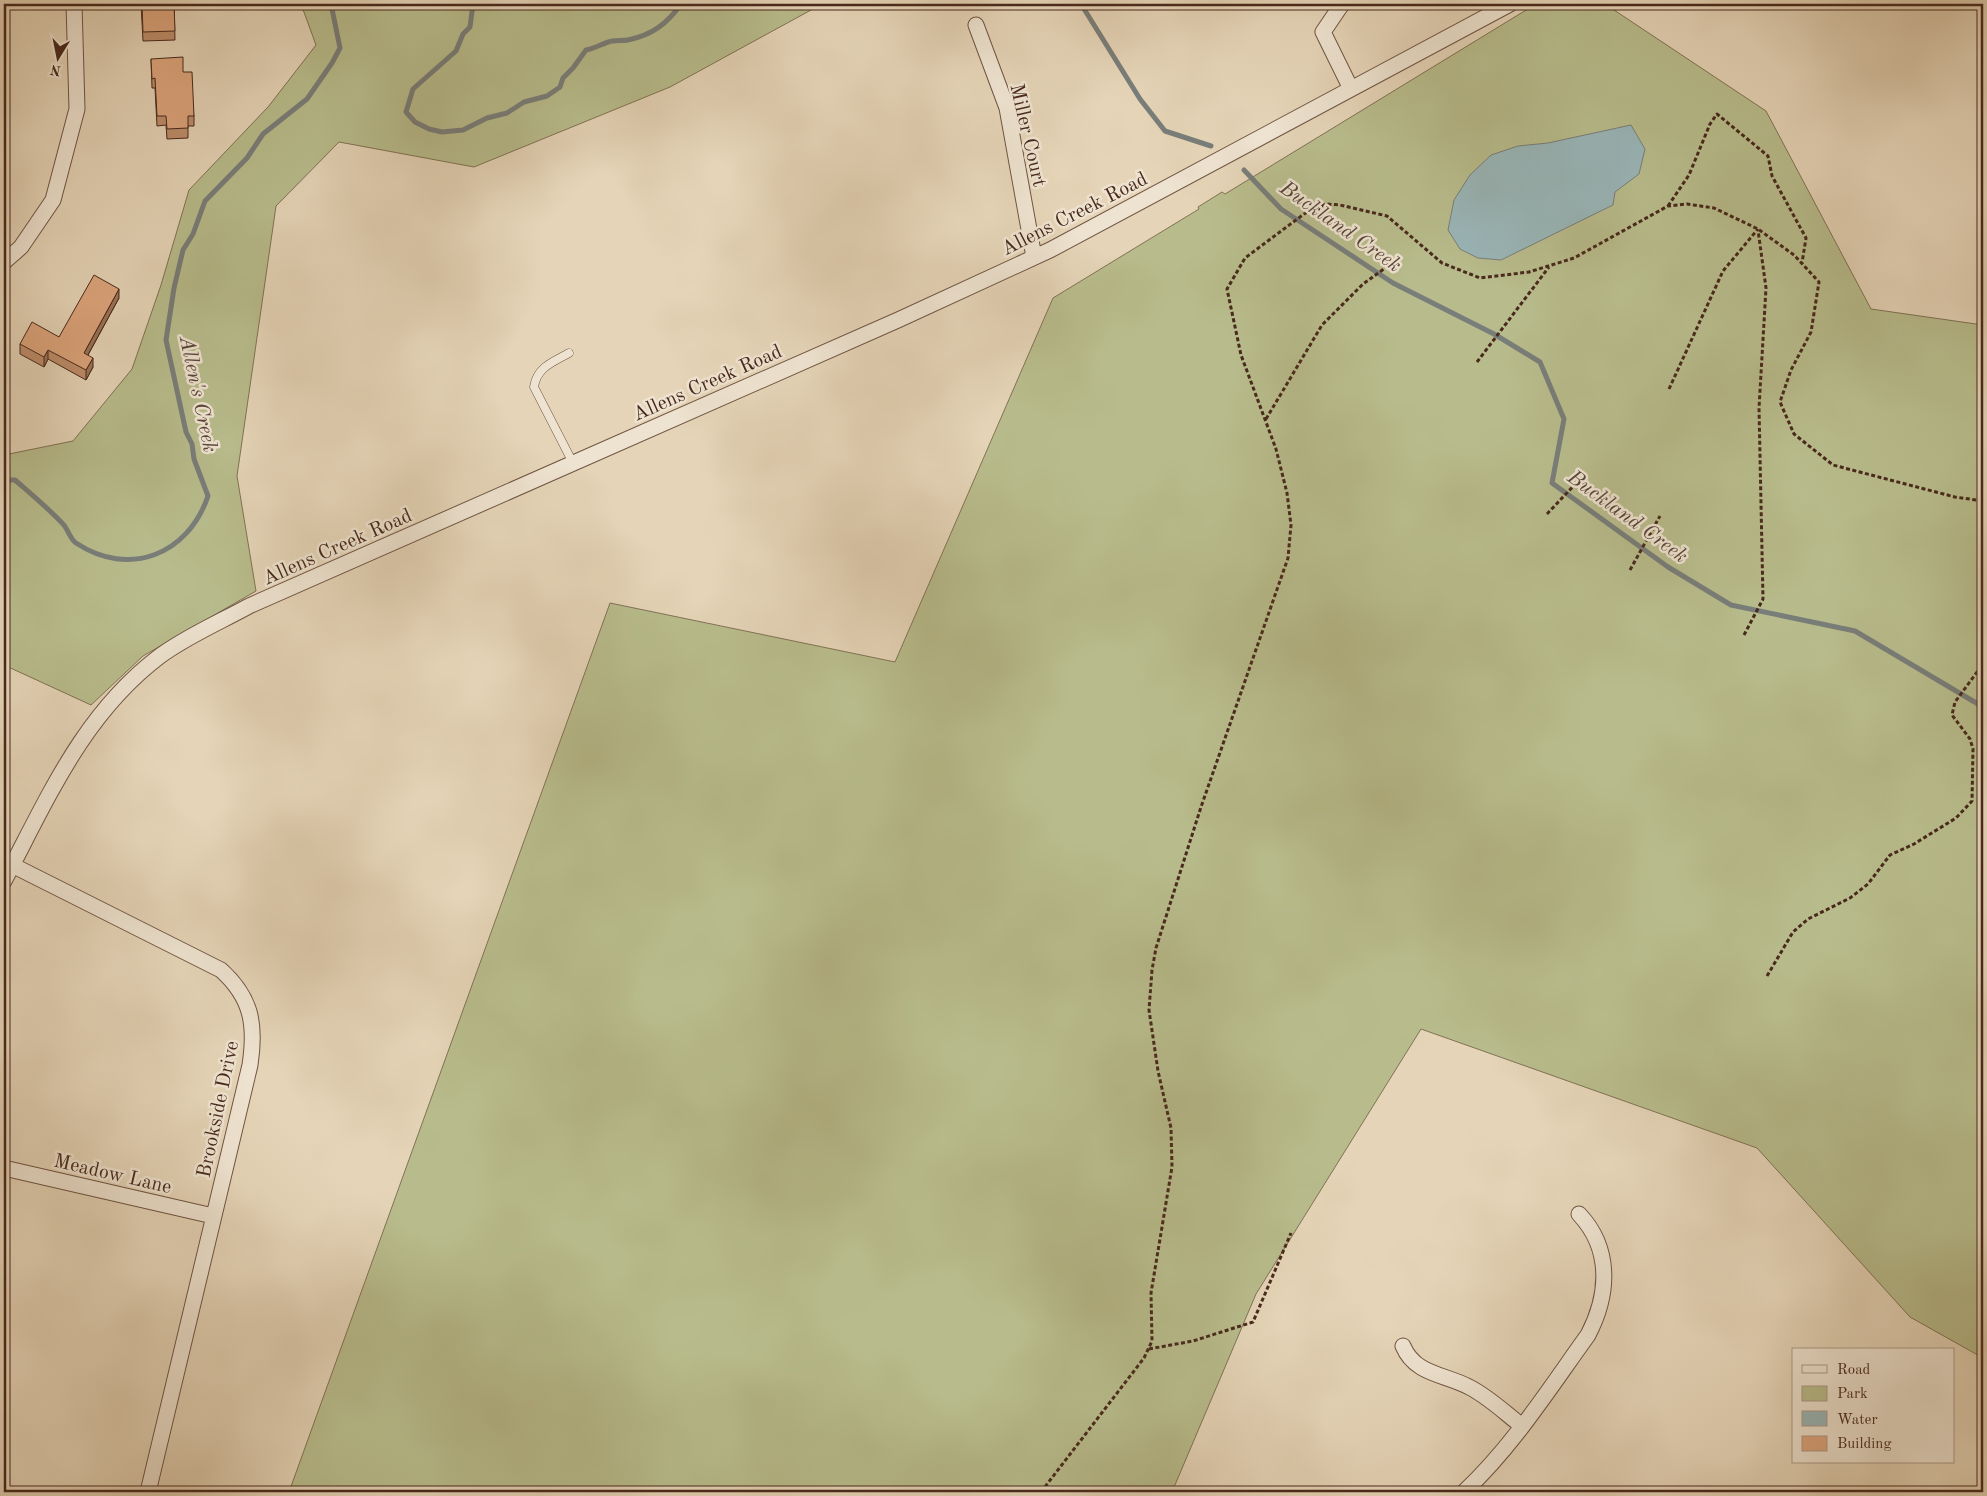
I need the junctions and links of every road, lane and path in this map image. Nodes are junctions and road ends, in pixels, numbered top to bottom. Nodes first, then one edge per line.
1 (74, 4) edge
2 (1342, 4) edge
3 (1510, 4) edge
4 (976, 25) dead end
5 (1351, 89) junction
6 (1668, 206) junction
7 (1758, 230) junction
8 (1034, 257) junction
9 (4, 262) edge
10 (1802, 263) junction
11 (1388, 266) dead end
12 (1550, 266) junction
13 (569, 353) dead end
14 (1477, 362) dead end
15 (1669, 389) dead end
16 (1266, 419) junction
17 (573, 463) junction
18 (1580, 479) dead end
19 (1983, 501) edge
20 (1547, 514) dead end
21 (1660, 516) dead end
22 (1630, 570) dead end
23 (1744, 635) dead end
24 (1983, 664) edge
25 (12, 865) junction
26 (4, 881) edge
27 (1767, 976) dead end
28 (4, 1168) edge
29 (1579, 1214) dead end
30 (214, 1216) junction
31 (1291, 1233) dead end
32 (1403, 1346) dead end
33 (1148, 1349) junction
34 (1522, 1426) junction
35 (148, 1492) edge
36 (1041, 1492) edge
37 (1464, 1492) edge

1 - 9 street
2 - 5 street
3 - 5 street, Allens Creek Road
4 - 8 street, Miller Court
5 - 8 street, Allens Creek Road
6 - 7 path
6 - 10 path
6 - 12 path
7 - 10 path
7 - 15 path
7 - 23 path
8 - 17 street, Allens Creek Road
10 - 19 path
11 - 16 path
12 - 14 path
12 - 16 path
13 - 17 lane
16 - 33 path
17 - 25 street, Allens Creek Road
18 - 20 path
21 - 22 path
24 - 27 path
25 - 26 street, Allens Creek Road
25 - 30 street, Brookside Drive
28 - 30 street, Meadow Lane
29 - 34 street
30 - 35 street, Brookside Drive
31 - 33 path
32 - 34 street
33 - 36 path
34 - 37 street

